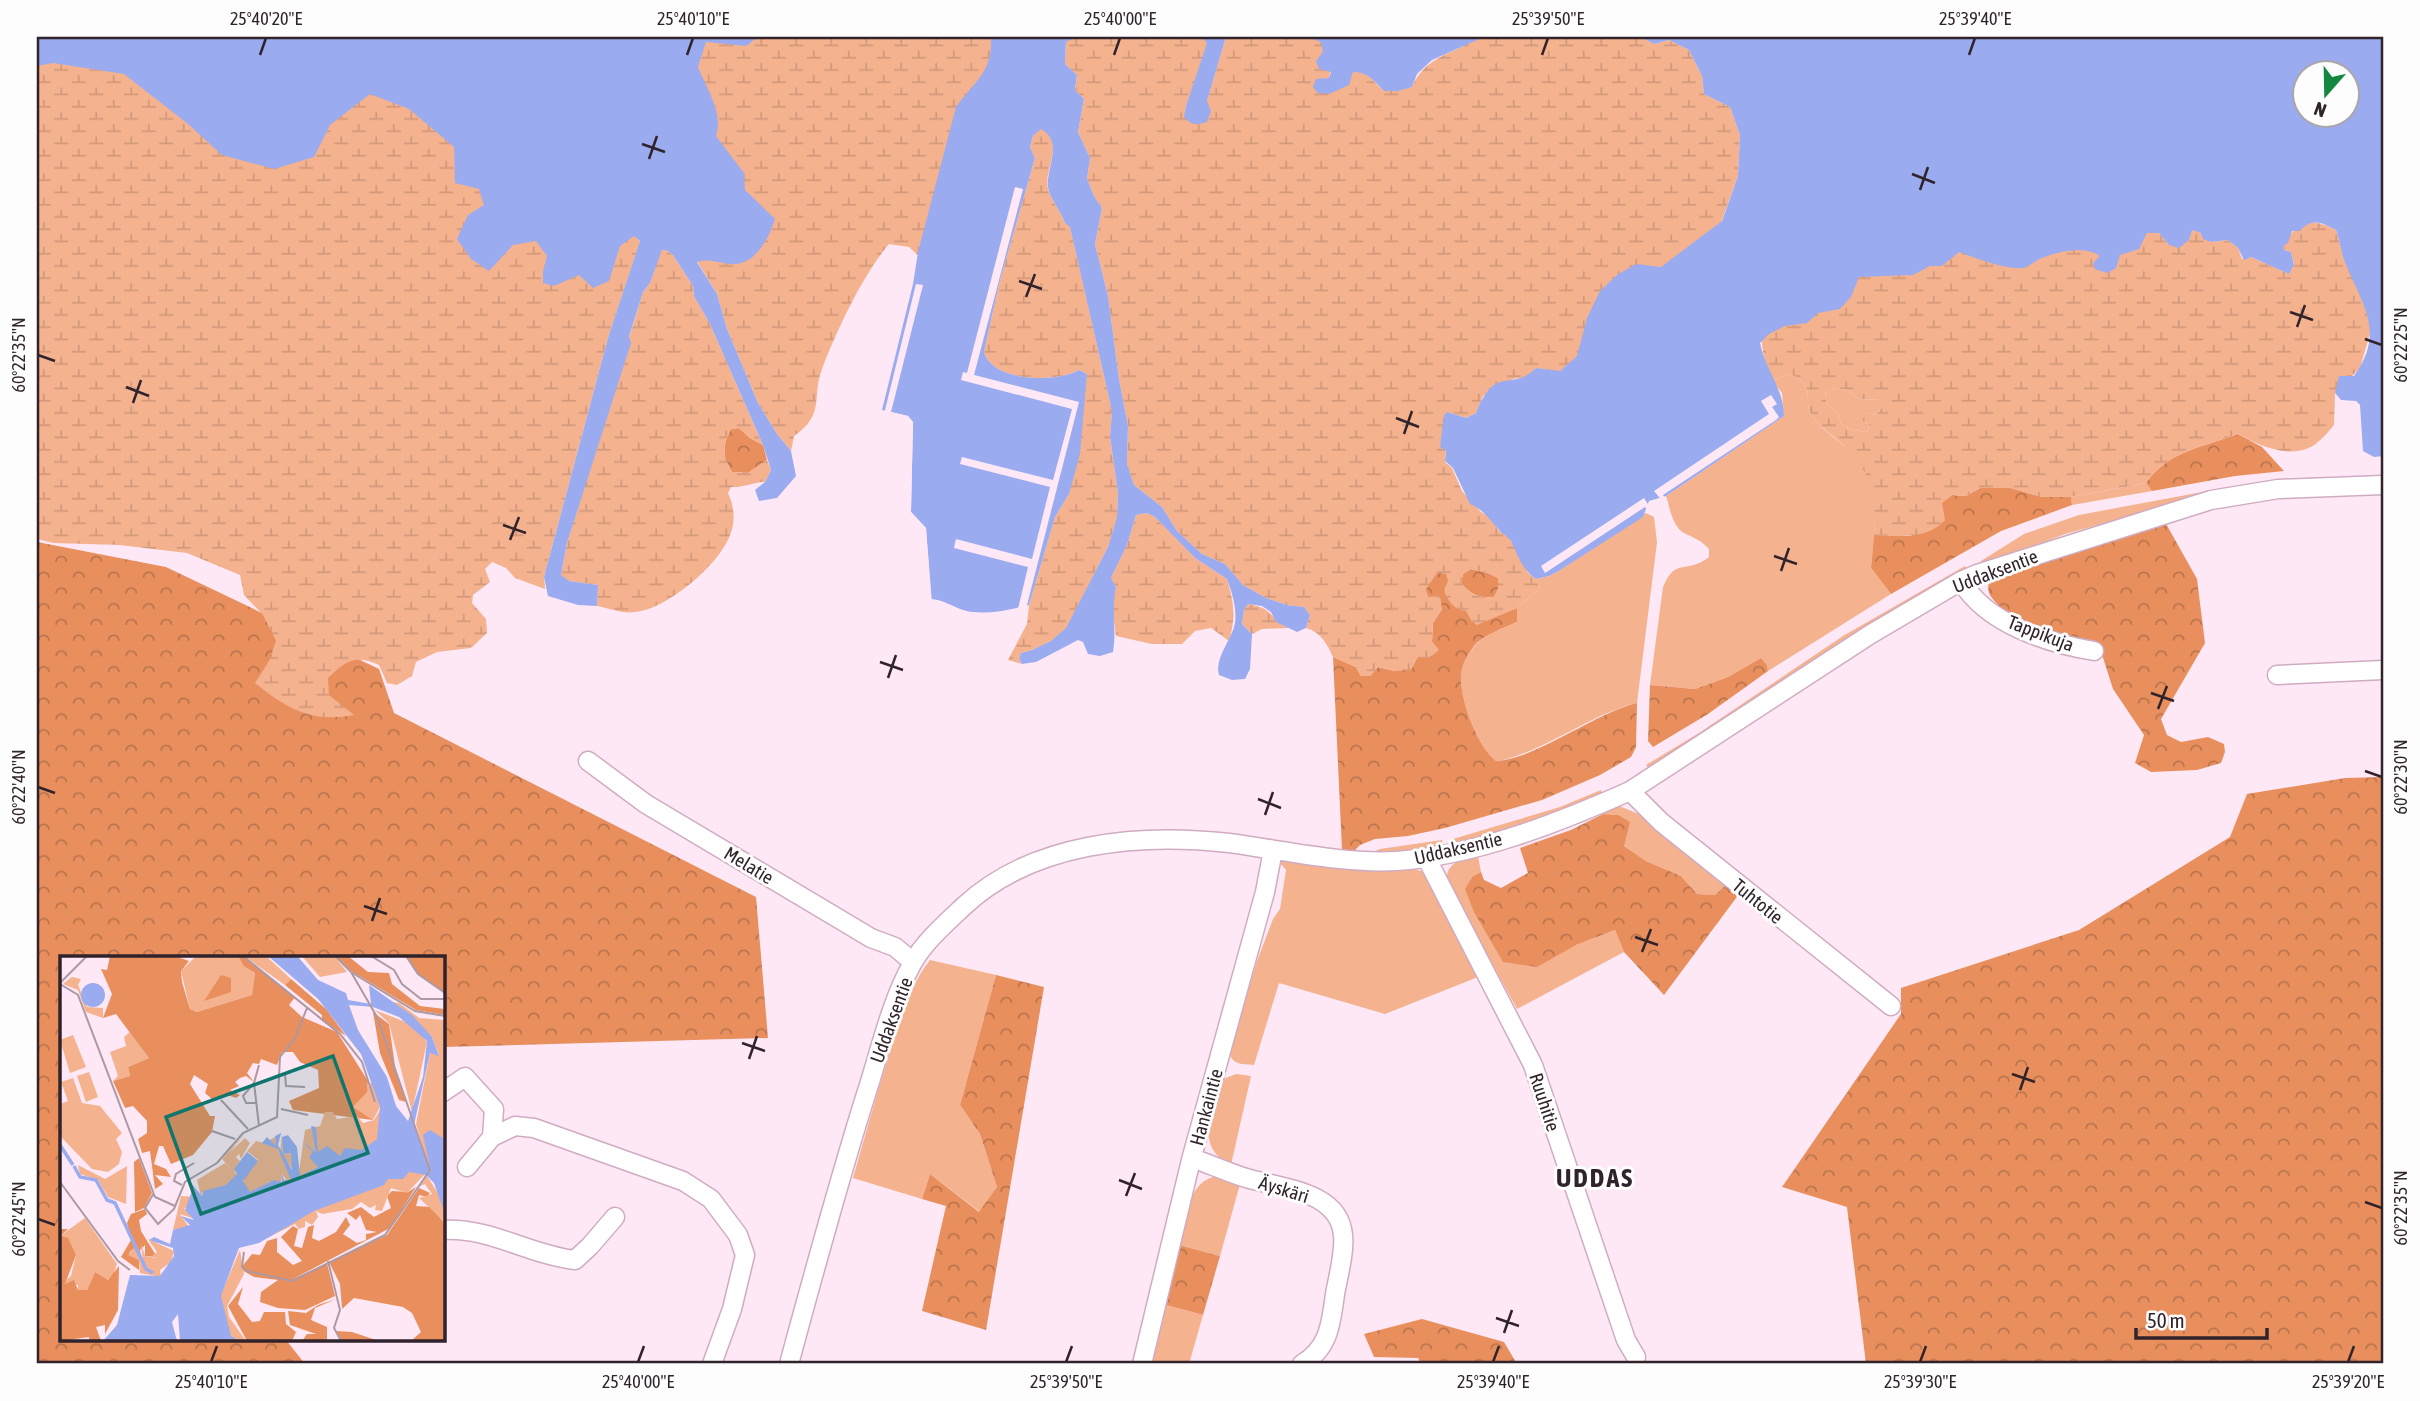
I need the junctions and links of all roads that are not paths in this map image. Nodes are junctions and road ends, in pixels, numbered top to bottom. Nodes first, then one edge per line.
1 (2383, 485) edge
2 (1961, 581) junction
3 (2094, 651) dead end
4 (2383, 670) edge
5 (2277, 675) dead end
6 (588, 761) dead end
7 (1630, 792) junction
8 (1273, 850) junction
9 (1427, 859) junction
10 (912, 962) junction
11 (1891, 1006) dead end
12 (444, 1091) edge
13 (492, 1137) junction
14 (1192, 1158) junction
15 (467, 1167) dead end
16 (615, 1217) dead end
17 (444, 1230) edge
18 (1636, 1357) dead end
19 (712, 1364) edge
20 (789, 1364) edge
21 (1142, 1364) edge
22 (1302, 1364) edge

1 - 2 street, Uddaksentie
2 - 3 street, Tappikuja
2 - 7 street, Uddaksentie
4 - 5 street
6 - 10 street, Melatie
7 - 9 street, Uddaksentie
7 - 11 street, Tuhtotie
8 - 9 street, Uddaksentie
8 - 10 street, Uddaksentie
8 - 14 street, Hankaintie
9 - 18 street, Ruuhitie
10 - 20 street, Uddaksentie
12 - 13 street
13 - 15 street
13 - 19 street
14 - 21 street, Hankaintie
14 - 22 street, Äyskäri
16 - 17 street

